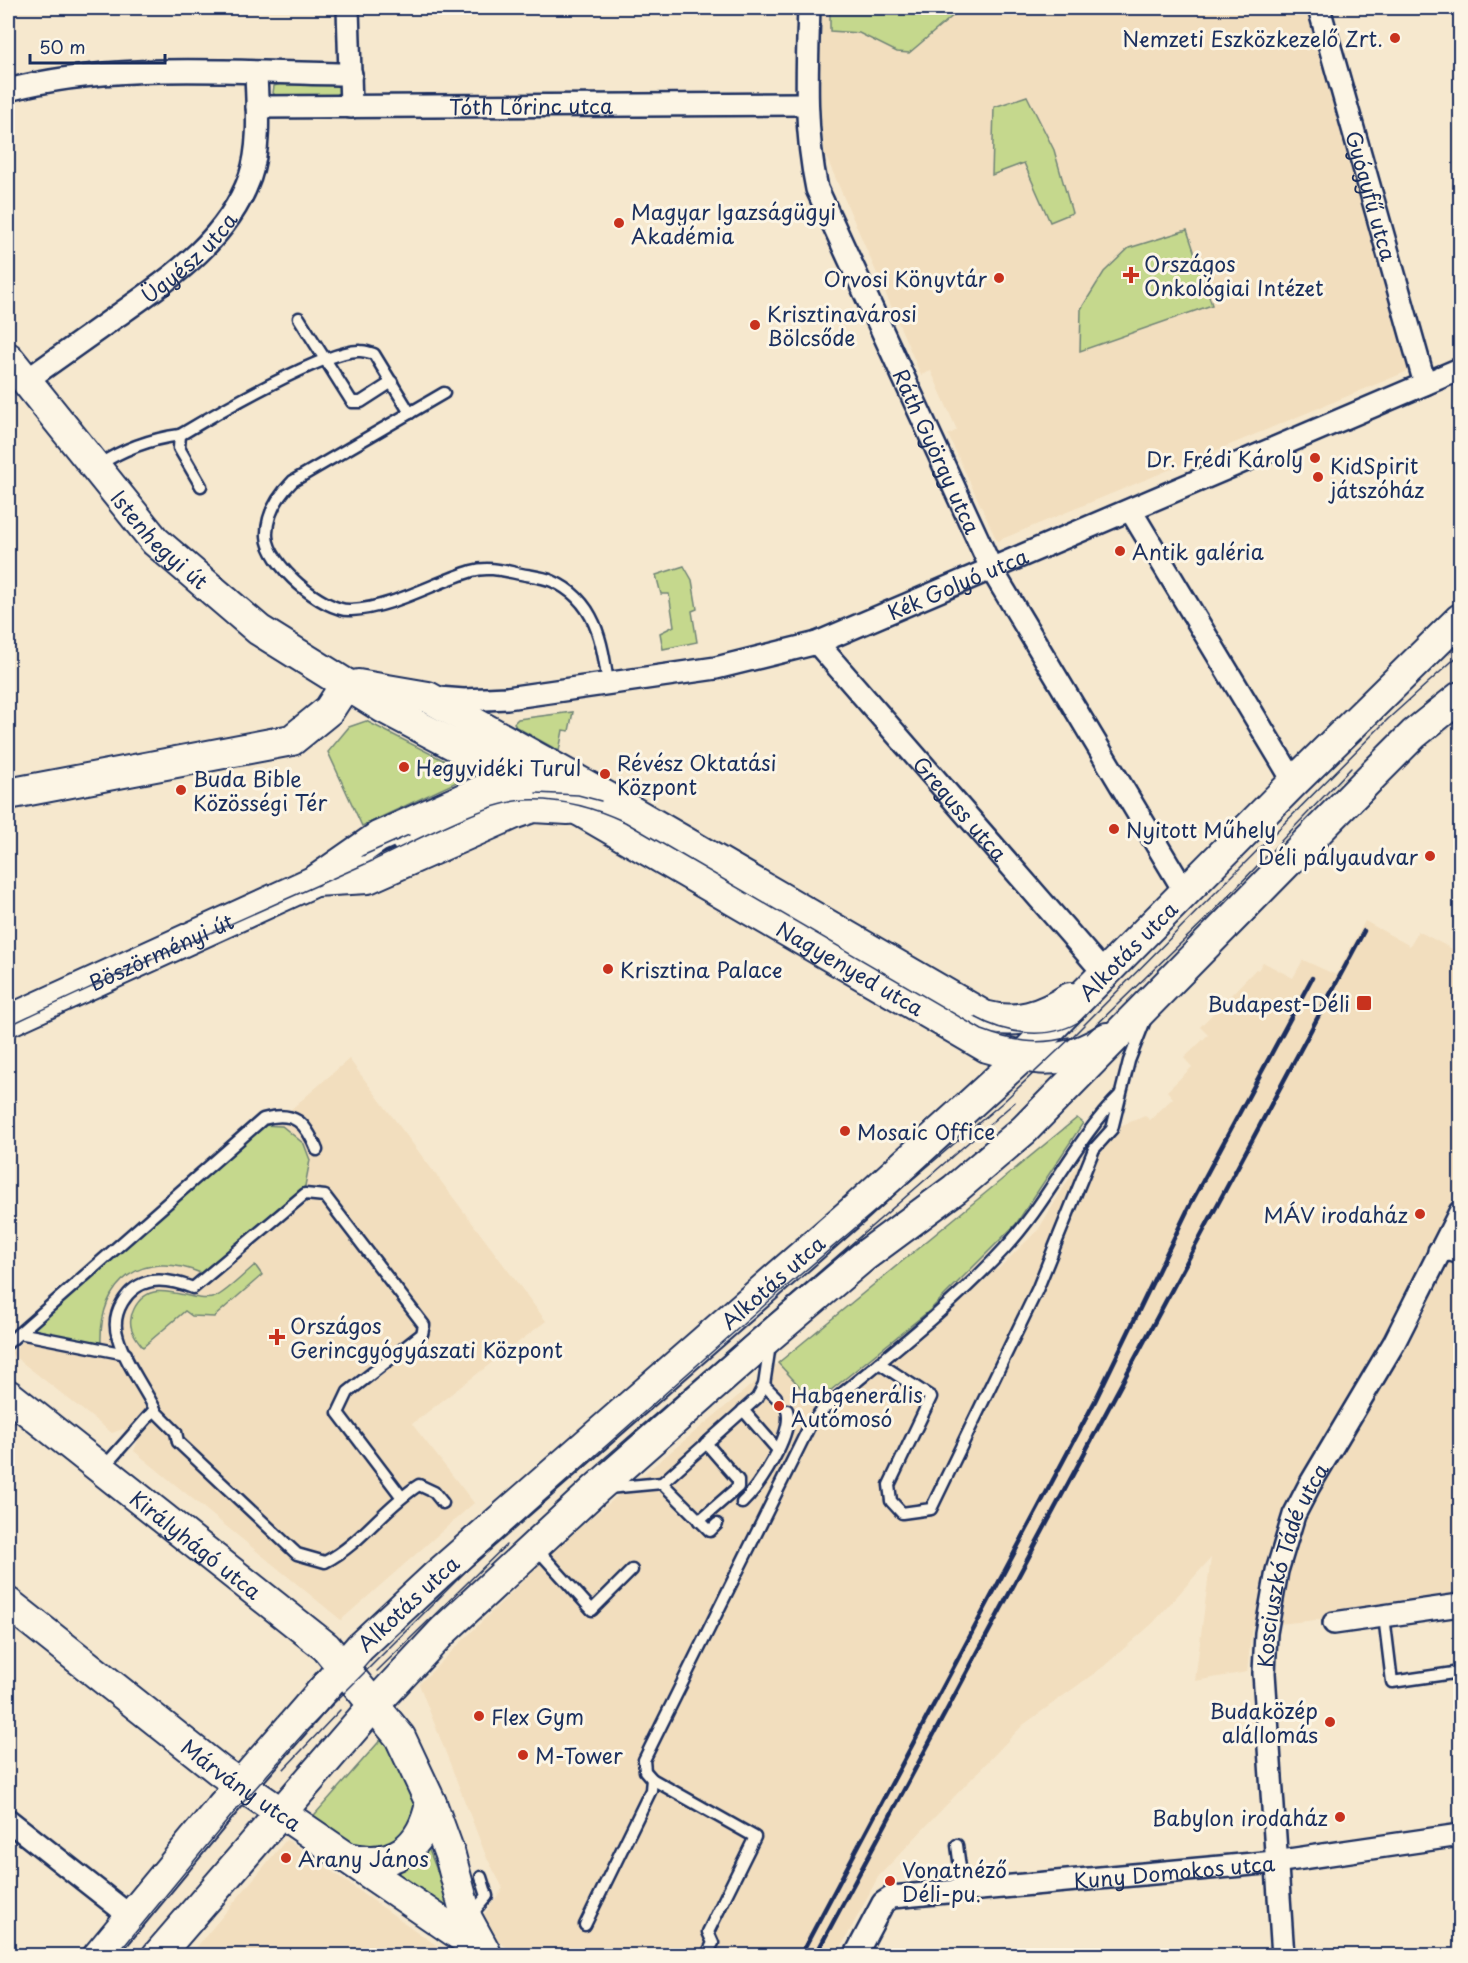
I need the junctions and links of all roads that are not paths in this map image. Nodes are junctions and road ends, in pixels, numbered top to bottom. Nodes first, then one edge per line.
1 (348, 8) edge
2 (808, 8) edge
3 (1319, 8) edge
4 (256, 73) junction
5 (351, 74) junction
6 (8, 90) edge
7 (806, 104) junction
8 (257, 107) junction
9 (351, 107) junction
10 (298, 318) dead end
11 (325, 360) junction
12 (1461, 369) edge
13 (16, 370) edge
14 (392, 382) junction
15 (1425, 384) junction
16 (444, 393) dead end
17 (411, 412) junction
18 (180, 435) junction
19 (94, 468) junction
20 (201, 486) dead end
21 (1131, 511) junction
22 (992, 570) junction
23 (1461, 619) edge
24 (818, 643) junction
25 (608, 683) junction
26 (353, 689) junction
27 (1461, 697) edge
28 (416, 701) junction
29 (478, 758) junction
30 (1294, 782) junction
31 (475, 793) junction
32 (8, 794) edge
33 (565, 794) junction
34 (391, 848) dead end
35 (370, 857) dead end
36 (315, 881) junction
37 (1185, 892) junction
38 (1101, 976) junction
39 (1156, 996) junction
40 (8, 1021) edge
41 (1127, 1025) junction
42 (994, 1030) dead end
43 (1024, 1050) junction
44 (1120, 1095) junction
45 (317, 1150) dead end
46 (1461, 1212) edge
47 (1439, 1251) junction
48 (1461, 1253) edge
49 (19, 1333) junction
50 (771, 1335) junction
51 (8, 1343) edge
52 (126, 1354) junction
53 (879, 1363) junction
54 (764, 1385) junction
55 (8, 1395) edge
56 (776, 1397) dead end
57 (154, 1410) junction
58 (743, 1410) junction
59 (787, 1410) dead end
60 (706, 1443) junction
61 (777, 1449) junction
62 (102, 1469) junction
63 (662, 1483) junction
64 (596, 1489) junction
65 (401, 1497) junction
66 (443, 1503) dead end
67 (742, 1503) dead end
68 (699, 1521) junction
69 (717, 1524) dead end
70 (534, 1545) junction
71 (632, 1570) dead end
72 (8, 1603) edge
73 (1461, 1605) edge
74 (1384, 1616) junction
75 (1334, 1623) dead end
76 (418, 1655) junction
77 (343, 1665) junction
78 (1461, 1672) edge
79 (374, 1705) junction
80 (400, 1737) junction
81 (652, 1779) junction
82 (240, 1784) junction
83 (432, 1803) junction
84 (280, 1812) junction
85 (8, 1820) edge
86 (1461, 1835) edge
87 (957, 1845) dead end
88 (348, 1858) junction
89 (1275, 1862) junction
90 (481, 1877) dead end
91 (963, 1890) junction
92 (130, 1916) junction
93 (468, 1919) junction
94 (585, 1926) dead end
95 (488, 1954) edge
96 (98, 1956) edge
97 (157, 1956) edge
98 (706, 1956) edge
99 (855, 1956) edge
100 (1283, 1956) edge

1 - 5 street
2 - 7 street, Ráth György utca
3 - 15 street, Gyógyfű utca
4 - 5 street
4 - 6 street
4 - 8 street, Ügyész utca
5 - 9 street
7 - 9 street, Tóth Lőrinc utca
7 - 22 street, Ráth György utca
8 - 9 street, Tóth Lőrinc utca
8 - 13 street, Ügyész utca
10 - 11 lane
11 - 14 lane
11 - 14 lane
11 - 18 lane
12 - 15 street, Kék Golyó utca
13 - 19 street, Istenhegyi út
14 - 17 lane
15 - 21 street, Kék Golyó utca
16 - 17 lane
17 - 25 lane
18 - 19 lane
18 - 20 lane
19 - 26 street, Istenhegyi út
21 - 22 street, Kék Golyó utca
21 - 30 street
22 - 24 street, Kék Golyó utca
22 - 37 street, Ráth György utca
23 - 30 street, Alkotás utca
24 - 25 street, Kék Golyó utca
24 - 38 street, Greguss utca
25 - 28 street, Kék Golyó utca
26 - 28 street, Istenhegyi út
26 - 29 street, Istenhegyi út
26 - 32 street
27 - 39 street, Alkotás utca
28 - 33 street, Istenhegyi út
29 - 31 street
29 - 33 street, Istenhegyi út
30 - 37 street, Alkotás utca
31 - 33 street, Böszörményi út
31 - 36 street, Böszörményi út
33 - 34 lane
33 - 36 street, Böszörményi út
33 - 38 street, Nagyenyed utca
33 - 42 lane
33 - 43 street, Nagyenyed utca
35 - 36 lane
36 - 40 street, Böszörményi út
37 - 38 street, Alkotás utca
38 - 43 street, Alkotás utca
39 - 41 street, Alkotás utca
39 - 44 lane
41 - 43 street, Nagyenyed utca
41 - 50 street, Alkotás utca
43 - 77 street, Alkotás utca
44 - 53 lane
44 - 53 lane
45 - 49 lane
46 - 47 street, Kosciuszkó Tádé utca
47 - 48 street
47 - 89 street, Kosciuszkó Tádé utca
49 - 51 lane
49 - 52 lane
50 - 54 lane
50 - 64 street, Alkotás utca
52 - 57 lane
52 - 65 lane
53 - 81 lane
54 - 56 lane
54 - 58 lane
55 - 62 street, Királyhágó utca
57 - 62 lane
57 - 65 lane
58 - 60 lane
58 - 61 lane
59 - 61 lane
60 - 63 lane
60 - 68 lane
61 - 67 lane
62 - 77 street, Királyhágó utca
63 - 64 lane
63 - 68 lane
64 - 70 street, Alkotás utca
65 - 66 lane
68 - 69 lane
70 - 71 lane
70 - 76 street, Alkotás utca
72 - 82 street, Márvány utca
73 - 74 street
74 - 75 street
74 - 78 lane
76 - 79 street, Alkotás utca
76 - 80 street
77 - 79 street, Királyhágó utca
77 - 82 street, Alkotás utca
79 - 80 street, Márvány utca
79 - 84 street, Alkotás utca
80 - 83 street, Márvány utca
81 - 94 lane
81 - 98 lane
82 - 84 street, Márvány utca
82 - 92 street, Alkotás utca
83 - 88 street
83 - 93 street, Márvány utca
84 - 88 street, Márvány utca
84 - 97 street, Alkotás utca
85 - 92 street
86 - 89 street, Kuny Domokos utca
87 - 91 lane
88 - 95 street, Márvány utca
89 - 91 street, Kuny Domokos utca
89 - 100 street, Kosciuszkó Tádé utca
90 - 93 lane
91 - 99 street, Kuny Domokos utca
92 - 96 street, Alkotás utca
93 - 95 street, Márvány utca

